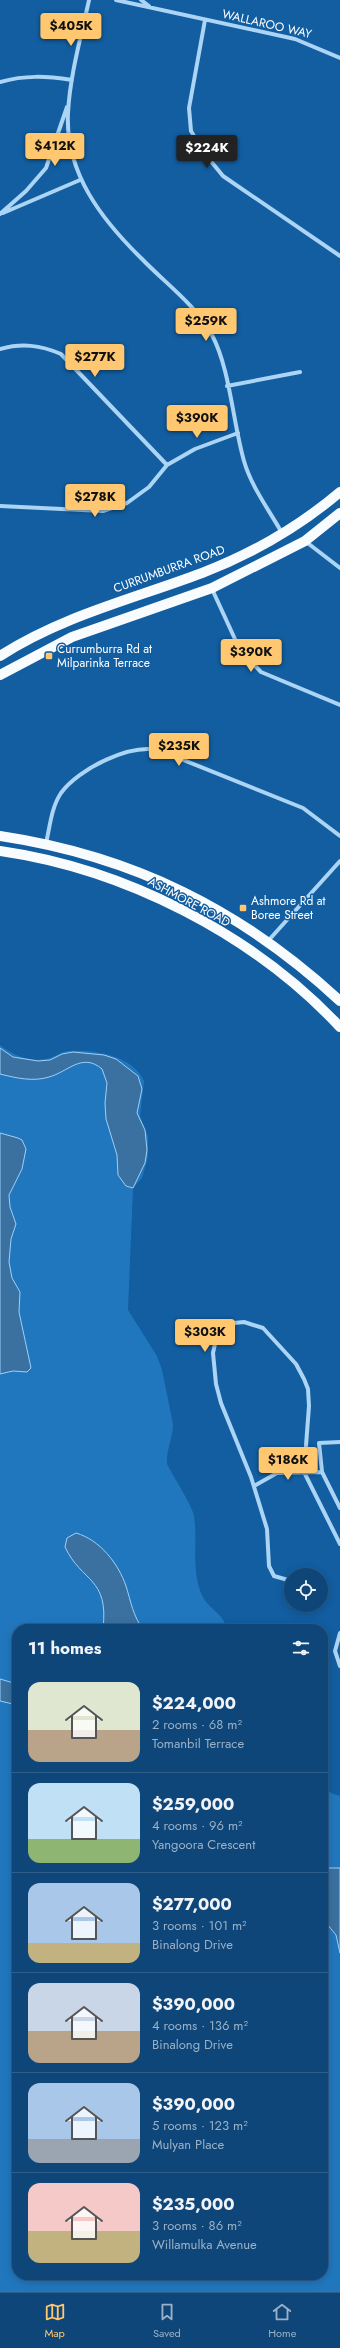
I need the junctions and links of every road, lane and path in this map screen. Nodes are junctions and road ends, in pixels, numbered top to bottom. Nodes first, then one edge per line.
1 (89, 0) edge
2 (116, 0) edge
3 (141, 0) edge
4 (151, 8) junction
5 (205, 20) junction
6 (340, 58) edge
7 (72, 80) junction
8 (0, 82) edge
9 (70, 96) junction
10 (80, 180) junction
11 (0, 214) edge
12 (340, 256) edge
13 (0, 349) edge
14 (300, 372) dead end
15 (227, 386) junction
16 (238, 433) junction
17 (167, 465) junction
18 (340, 492) edge
19 (0, 506) edge
20 (340, 514) edge
21 (282, 533) junction
22 (305, 540) junction
23 (340, 568) edge
24 (212, 588) junction
25 (0, 656) edge
26 (0, 675) edge
27 (340, 705) edge
28 (0, 836) edge
29 (340, 836) edge
30 (46, 844) junction
31 (0, 851) edge
32 (340, 860) edge
33 (268, 941) junction
34 (340, 1001) edge
35 (340, 1027) edge
36 (340, 1442) edge
37 (304, 1472) junction
38 (322, 1472) junction
39 (254, 1486) junction
40 (340, 1508) edge
41 (340, 1544) edge
42 (284, 1579) edge
43 (340, 1633) edge
44 (340, 1666) edge

1 - 7 street
2 - 4 street, WALLAROO WAY
3 - 4 street
4 - 5 street, WALLAROO WAY
5 - 6 street, WALLAROO WAY
5 - 12 street
7 - 8 street
7 - 9 street
9 - 10 street
9 - 11 street
10 - 11 street
10 - 15 street
13 - 17 street
14 - 15 street
15 - 16 street
16 - 17 street
16 - 21 street
17 - 19 street
18 - 21 main road, CURRUMBURRA ROAD
20 - 22 main road
21 - 25 main road, CURRUMBURRA ROAD
22 - 23 street
22 - 24 main road
24 - 26 main road
24 - 27 street
28 - 30 main road, ASHMORE ROAD
29 - 30 street
30 - 33 main road, ASHMORE ROAD
31 - 35 main road, ASHMORE ROAD
32 - 33 street
33 - 34 main road, ASHMORE ROAD
36 - 38 street
37 - 38 street
37 - 39 street
37 - 39 street
37 - 41 street
38 - 40 street
39 - 42 street
43 - 44 street

